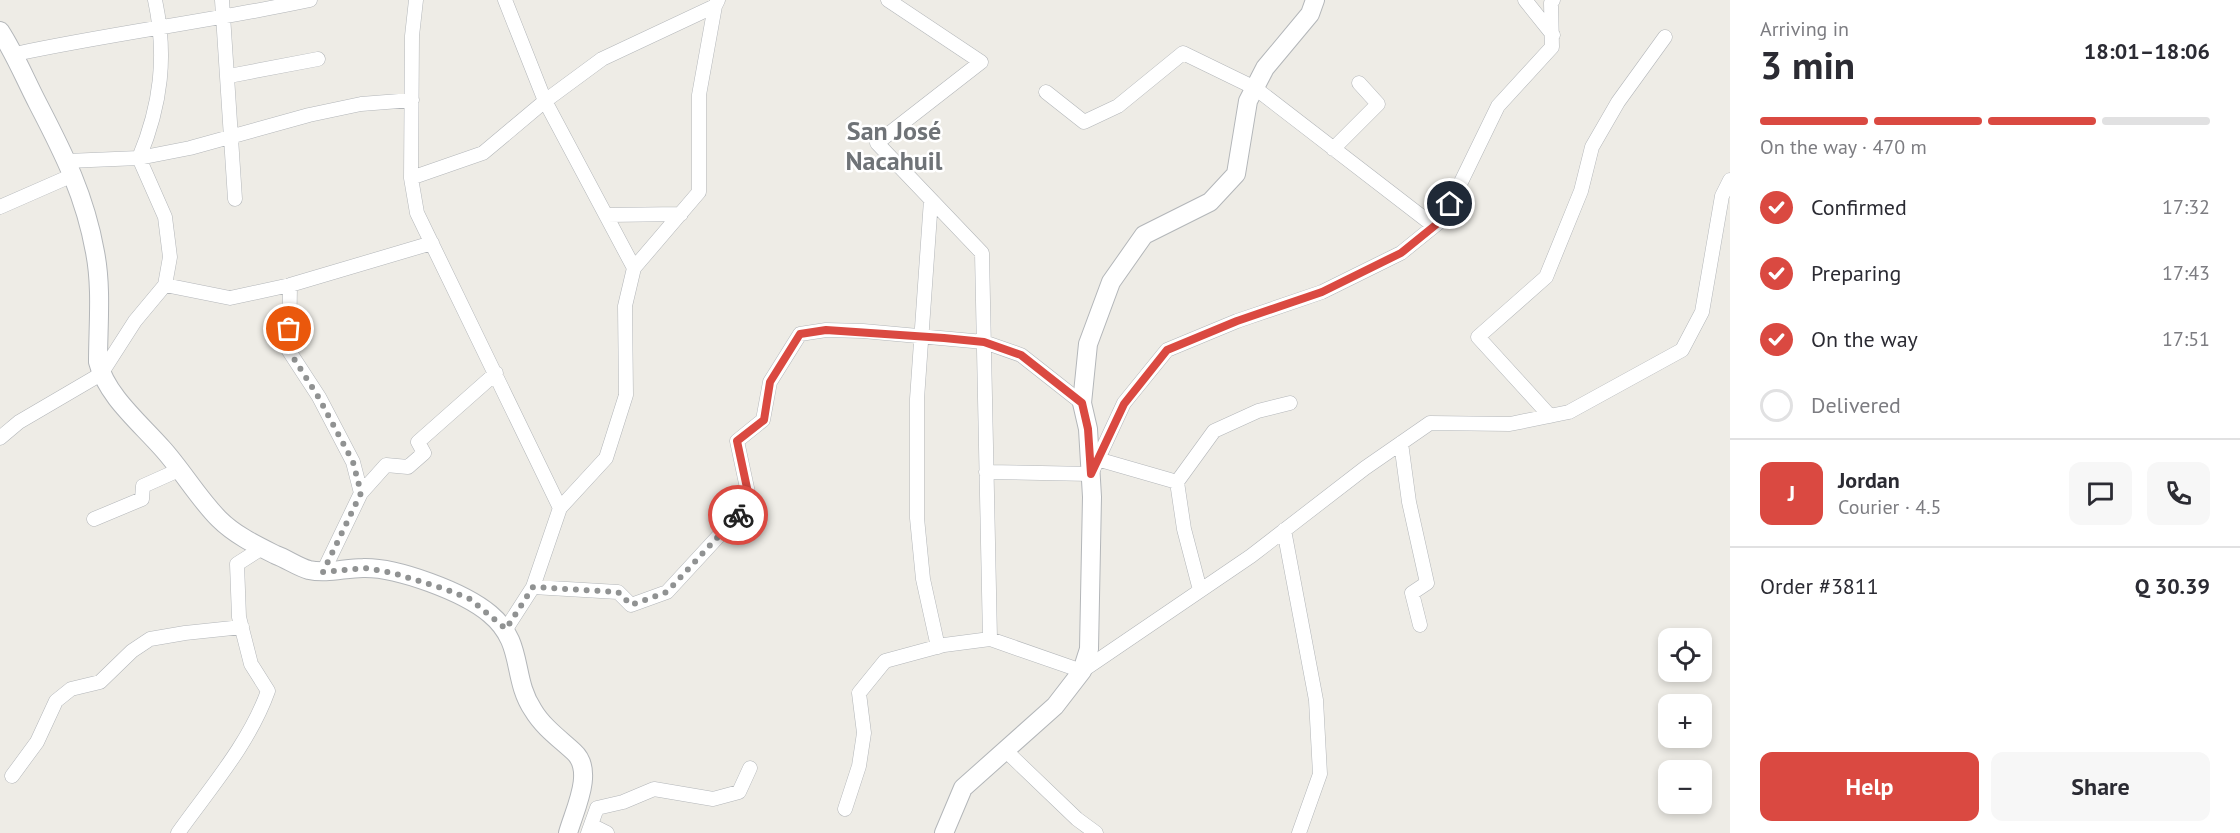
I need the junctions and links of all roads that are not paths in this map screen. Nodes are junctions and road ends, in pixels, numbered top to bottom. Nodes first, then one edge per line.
1 (155, 0) edge
2 (222, 0) edge
3 (310, 0) edge
4 (416, 0) edge
5 (505, 0) edge
6 (888, 0) edge
7 (1314, 0) edge
8 (1525, 0) edge
9 (1553, 0) edge
10 (716, 3) edge
11 (223, 18) junction
12 (161, 29) junction
13 (0, 31) edge
14 (1553, 35) junction
15 (1665, 37) dead end
16 (15, 54) junction
17 (318, 59) dead end
18 (228, 76) junction
19 (1359, 83) dead end
20 (1255, 88) junction
21 (1046, 92) dead end
22 (412, 100) junction
23 (546, 101) junction
24 (232, 137) junction
25 (1333, 149) junction
26 (139, 158) junction
27 (70, 168) junction
28 (411, 178) junction
29 (1730, 180) edge
30 (235, 199) dead end
31 (931, 200) junction
32 (0, 207) edge
33 (681, 214) junction
34 (607, 215) junction
35 (1434, 226) junction
36 (432, 243) junction
37 (634, 268) junction
38 (165, 285) junction
39 (290, 285) junction
40 (920, 336) junction
41 (984, 342) junction
42 (496, 373) junction
43 (101, 374) junction
44 (1082, 403) junction
45 (1290, 403) dead end
46 (1550, 416) junction
47 (0, 438) edge
48 (1401, 443) junction
49 (1094, 466) junction
50 (181, 469) junction
51 (986, 472) junction
52 (1177, 482) junction
53 (361, 493) junction
54 (560, 508) junction
55 (94, 519) dead end
56 (1284, 530) junction
57 (262, 548) junction
58 (323, 572) junction
59 (533, 587) junction
60 (1200, 590) junction
61 (1420, 626) dead end
62 (242, 627) junction
63 (506, 629) junction
64 (990, 639) junction
65 (938, 647) junction
66 (1082, 671) junction
67 (1005, 750) junction
68 (750, 768) dead end
69 (12, 776) dead end
70 (845, 809) dead end
71 (589, 829) edge
72 (178, 833) edge
73 (568, 833) edge
74 (607, 833) edge
75 (944, 833) edge
76 (1096, 833) edge
77 (1299, 833) edge

1 - 12 street
2 - 11 street
3 - 11 street
4 - 22 street
5 - 23 street
6 - 31 street
7 - 20 street
8 - 14 street
9 - 14 street
10 - 23 street
10 - 33 street
11 - 12 street
11 - 18 street
12 - 16 street
12 - 26 street
13 - 16 street
14 - 35 street
15 - 46 street
16 - 27 street
17 - 18 street
18 - 24 street
19 - 25 street
20 - 21 street
20 - 25 street
20 - 44 street
22 - 24 street
22 - 28 street
23 - 28 street
23 - 34 street
24 - 26 street
24 - 30 street
25 - 35 street
26 - 27 street
26 - 38 street
27 - 32 street
27 - 43 street
28 - 36 street
29 - 46 street
31 - 40 street
31 - 41 street
33 - 34 street
33 - 37 street
34 - 37 street
35 - 49 street
36 - 39 street
36 - 42 street
37 - 54 street
38 - 39 street
38 - 43 street
39 - 53 street
40 - 41 street
40 - 59 street
40 - 65 street
41 - 44 street
41 - 51 street
42 - 53 street
42 - 54 street
43 - 47 street
43 - 50 street
44 - 49 street
45 - 52 street
46 - 48 street
48 - 56 street
48 - 61 street
49 - 51 street
49 - 52 street
49 - 66 street
50 - 55 street
50 - 57 street
51 - 64 street
52 - 60 street
53 - 58 street
54 - 59 street
56 - 60 street
56 - 77 street
57 - 58 street
57 - 62 street
58 - 63 street
59 - 63 street
60 - 66 street
62 - 69 street
62 - 72 street
63 - 73 street
64 - 65 street
64 - 66 street
65 - 70 street
66 - 67 street
67 - 75 street
67 - 76 street
68 - 71 street
71 - 74 street

